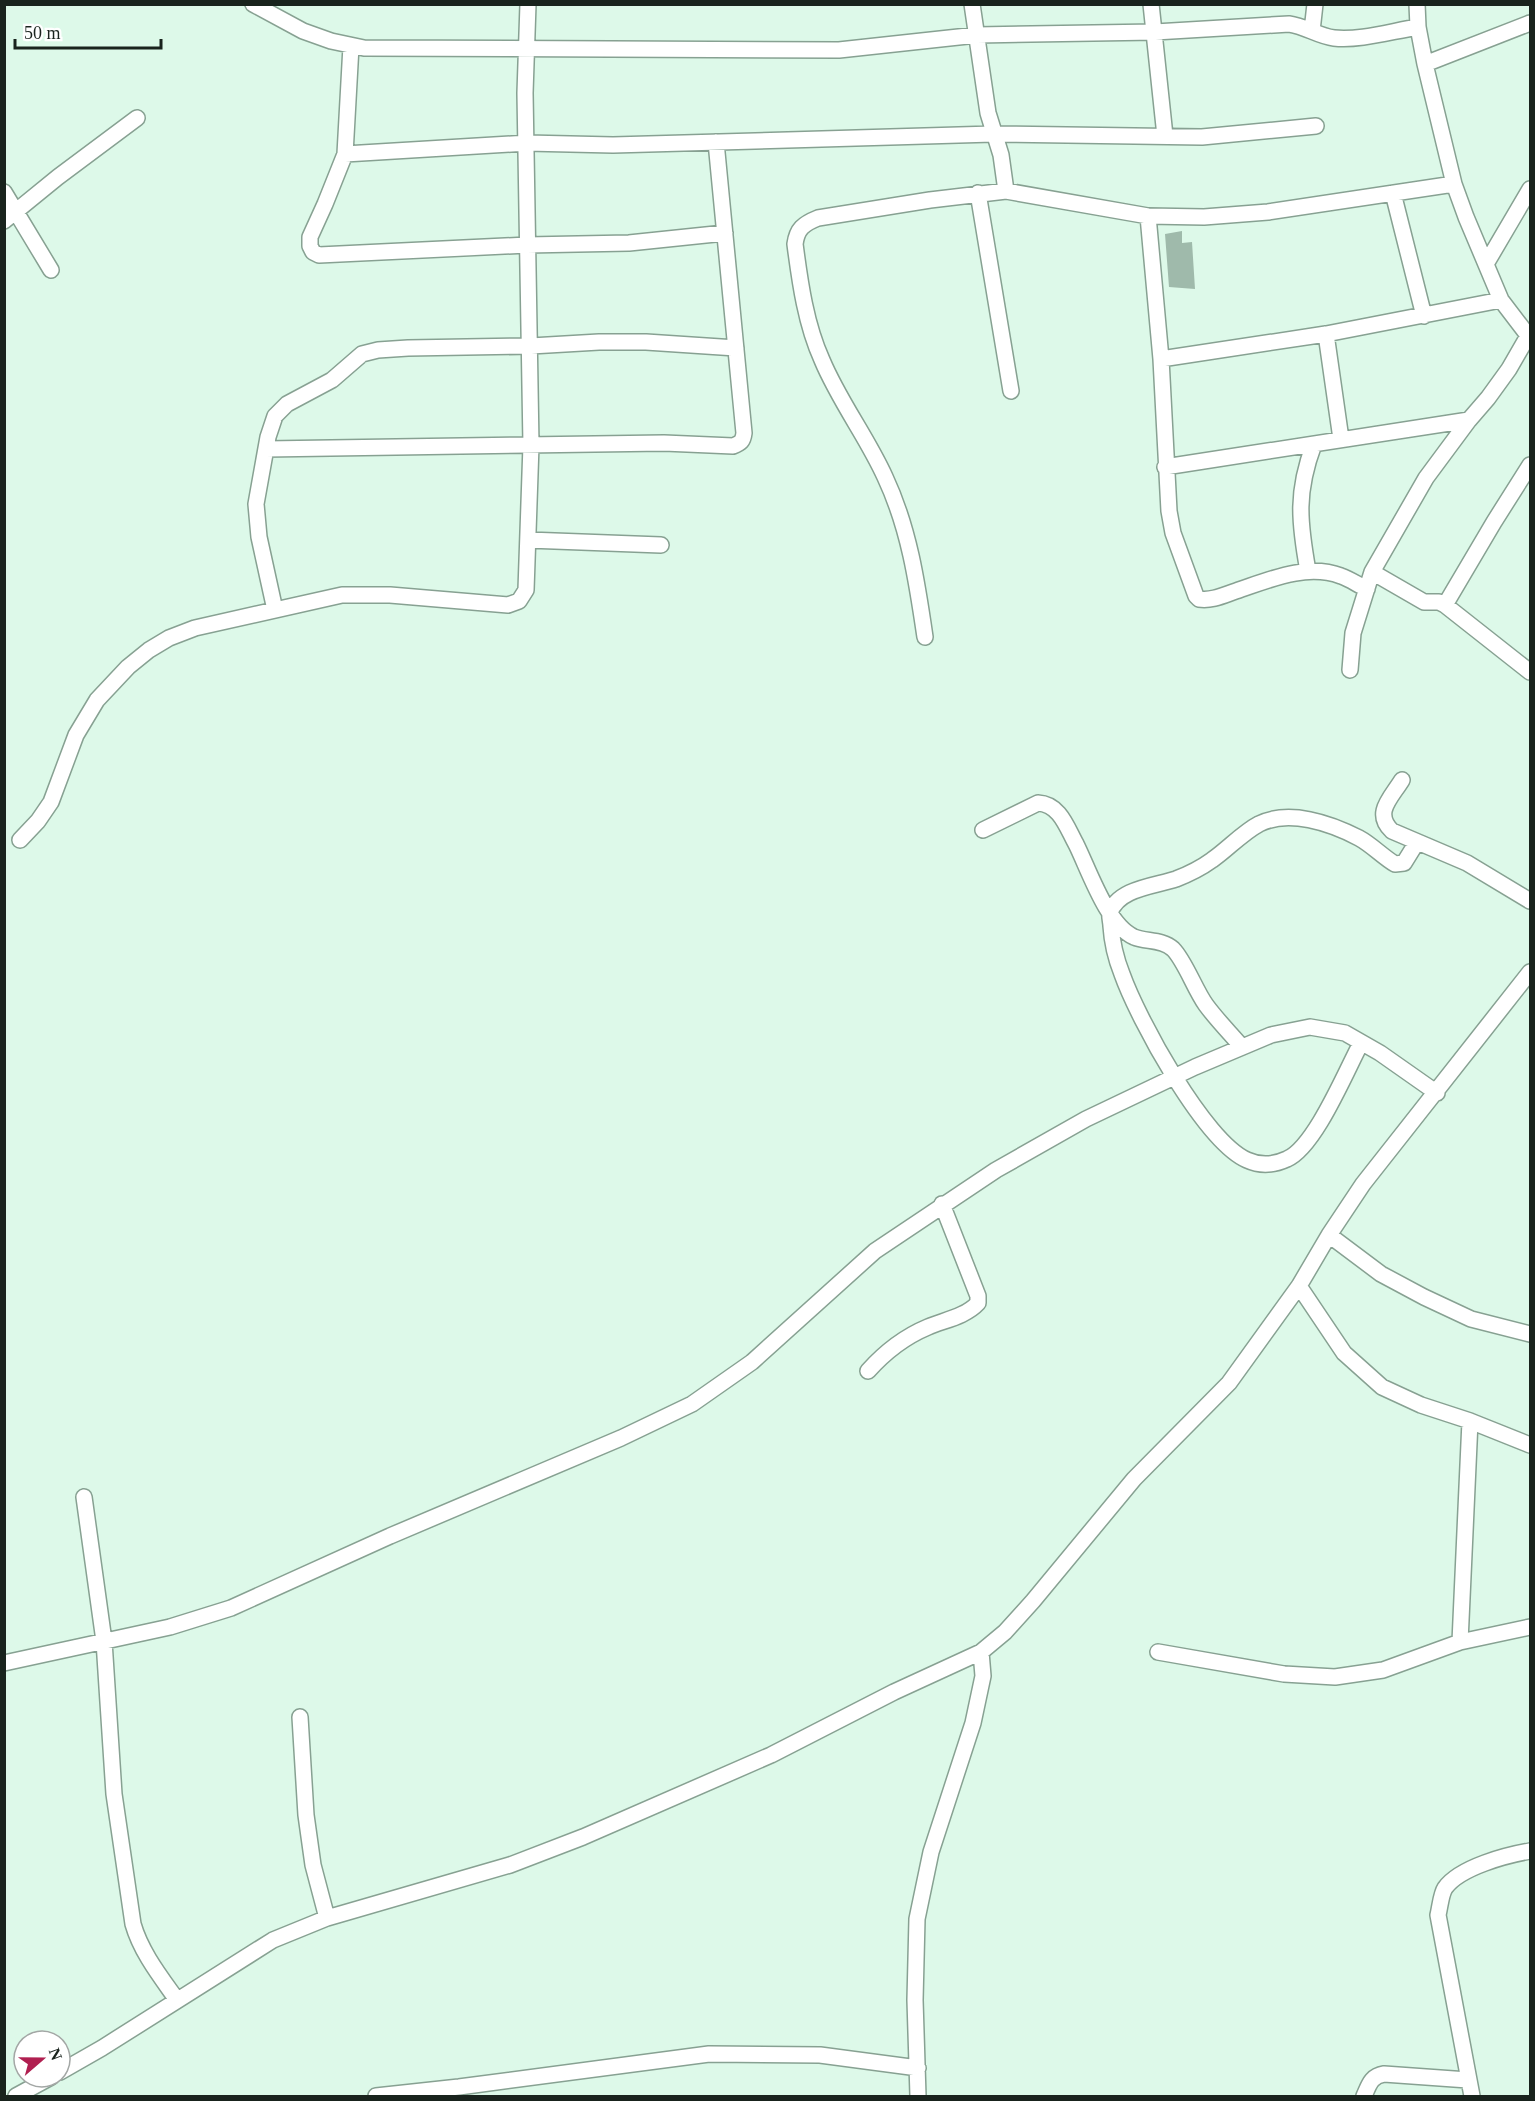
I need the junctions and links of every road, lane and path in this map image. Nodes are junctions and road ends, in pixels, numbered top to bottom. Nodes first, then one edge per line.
1 (253, 4) edge
2 (528, 4) edge
3 (972, 4) edge
4 (1151, 4) edge
5 (1315, 4) edge
6 (1417, 4) edge
7 (1530, 23) edge
8 (1418, 27) junction
9 (1312, 31) junction
10 (1155, 32) junction
11 (977, 35) junction
12 (351, 45) junction
13 (528, 49) junction
14 (1425, 64) junction
15 (137, 118) dead end
16 (1316, 126) dead end
17 (993, 134) junction
18 (1166, 136) junction
19 (716, 142) junction
20 (527, 143) junction
21 (345, 154) junction
22 (1454, 184) junction
23 (1530, 189) edge
24 (1006, 191) junction
25 (4, 192) edge
26 (978, 193) junction
27 (1393, 193) junction
28 (10, 216) edge
29 (1148, 216) junction
30 (725, 233) junction
31 (527, 245) junction
32 (1486, 264) junction
33 (51, 270) dead end
34 (1501, 300) junction
35 (1424, 316) junction
36 (1326, 334) junction
37 (1529, 337) edge
38 (531, 346) junction
39 (736, 348) junction
40 (1161, 359) junction
41 (1011, 391) dead end
42 (1469, 420) junction
43 (1341, 440) junction
44 (1314, 444) junction
45 (531, 445) junction
46 (266, 449) junction
47 (1530, 465) edge
48 (1165, 467) junction
49 (528, 540) junction
50 (661, 545) dead end
51 (1308, 571) junction
52 (1372, 572) junction
53 (1366, 589) junction
54 (1445, 605) junction
55 (275, 610) junction
56 (925, 637) dead end
57 (1350, 670) dead end
58 (1530, 672) edge
59 (1402, 780) dead end
60 (983, 830) dead end
61 (20, 840) dead end
62 (1417, 842) junction
63 (1530, 901) edge
64 (1110, 914) junction
65 (1530, 972) edge
66 (1361, 1042) junction
67 (1242, 1047) junction
68 (1175, 1077) junction
69 (1437, 1093) junction
70 (942, 1204) junction
71 (1329, 1235) junction
72 (1299, 1286) junction
73 (1530, 1334) edge
74 (868, 1371) dead end
75 (1470, 1421) junction
76 (1530, 1445) edge
77 (84, 1497) dead end
78 (1530, 1627) edge
79 (104, 1641) junction
80 (1460, 1642) junction
81 (981, 1652) junction
82 (1158, 1652) dead end
83 (4, 1663) edge
84 (300, 1717) dead end
85 (1530, 1851) edge
86 (327, 1918) junction
87 (177, 2000) junction
88 (72, 2065) edge
89 (918, 2068) junction
90 (1468, 2080) junction
91 (30, 2089) edge
92 (16, 2097) edge
93 (376, 2097) edge
94 (918, 2097) edge
95 (1364, 2097) edge
96 (1472, 2097) edge

1 - 12 street
2 - 13 street
3 - 11 street
4 - 10 street
5 - 9 street
6 - 8 street
7 - 14 street
8 - 9 street
8 - 14 street
9 - 10 street
10 - 11 street
10 - 18 street
11 - 13 street
11 - 17 street
12 - 13 street
12 - 21 street
13 - 20 street
14 - 22 street
15 - 28 street
16 - 18 street
17 - 18 street
17 - 19 street
17 - 24 street
19 - 20 street
19 - 30 street
20 - 21 street
20 - 31 street
21 - 31 street
22 - 27 street
22 - 32 street
23 - 32 street
24 - 26 street
24 - 29 street
25 - 28 street
26 - 41 street
26 - 56 street
27 - 29 street
27 - 35 street
28 - 33 street
29 - 40 street
30 - 31 street
30 - 39 street
31 - 38 street
32 - 34 street
34 - 35 street
34 - 37 street
35 - 36 street
36 - 40 street
36 - 43 street
37 - 42 street
38 - 39 street
38 - 45 street
38 - 46 street
39 - 45 street
40 - 48 street
42 - 43 street
42 - 52 street
43 - 44 street
44 - 48 street
44 - 51 street
45 - 46 street
45 - 49 street
46 - 55 street
47 - 54 street
48 - 51 street
49 - 50 street
49 - 55 street
51 - 53 street
52 - 53 street
52 - 54 street
53 - 57 street
54 - 58 street
55 - 61 street
59 - 62 street
60 - 64 street
62 - 63 street
62 - 64 street
64 - 67 street
64 - 68 street
65 - 69 street
66 - 67 street
66 - 68 street
66 - 69 street
67 - 68 street
68 - 70 street
69 - 71 street
70 - 74 street
70 - 79 street
71 - 72 street
71 - 73 street
72 - 75 street
72 - 81 street
75 - 76 street
75 - 80 street
77 - 79 street
78 - 80 street
79 - 83 street
79 - 87 street
80 - 82 street
81 - 86 street
81 - 89 street
84 - 86 street
85 - 90 street
86 - 87 street
87 - 88 street
89 - 93 street
89 - 94 street
90 - 95 street
90 - 96 street
91 - 92 street

